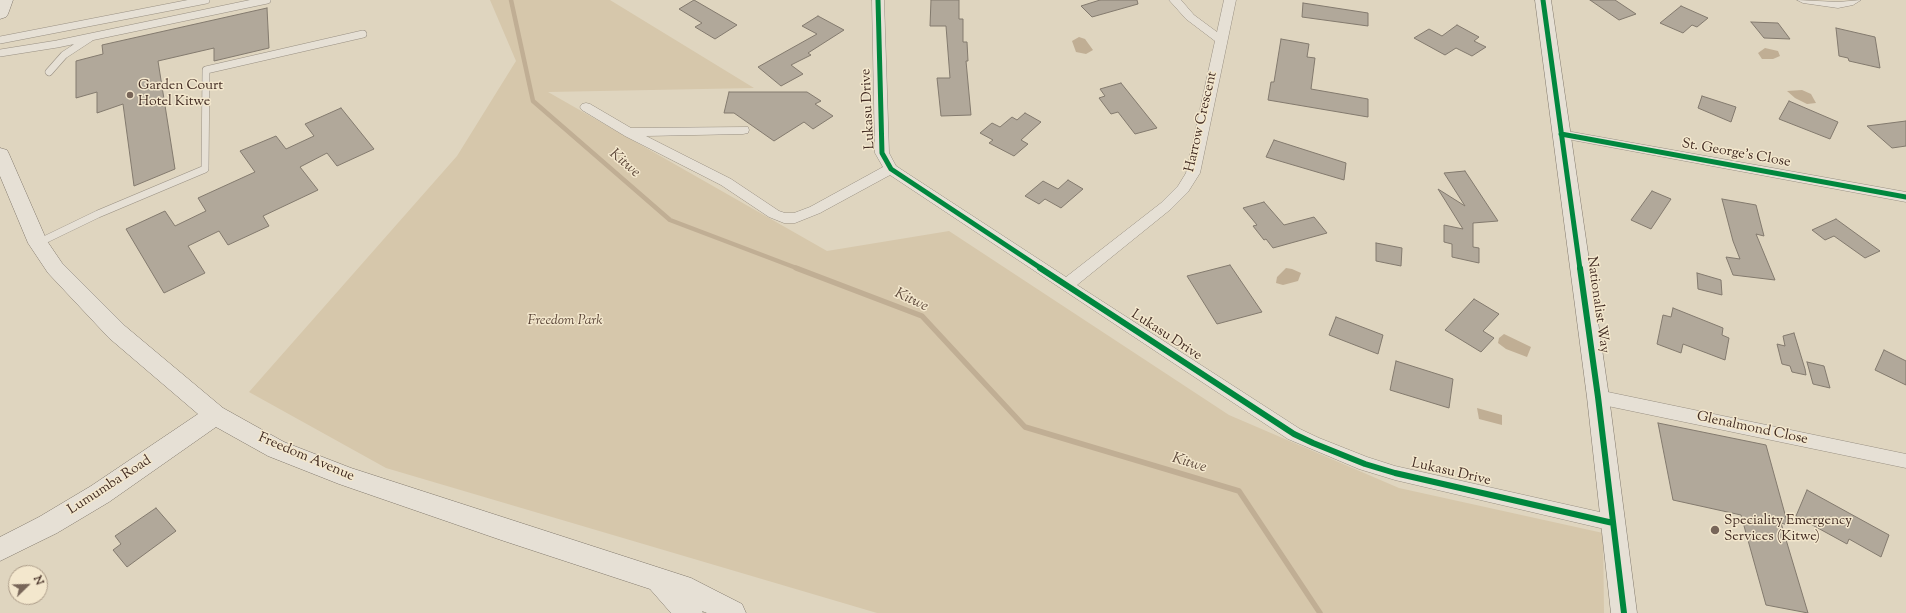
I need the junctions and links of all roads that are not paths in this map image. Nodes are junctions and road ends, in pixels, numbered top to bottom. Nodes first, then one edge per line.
1 (5, 0) edge
2 (206, 0) edge
3 (267, 0) edge
4 (878, 0) edge
5 (1175, 0) edge
6 (1230, 0) edge
7 (1543, 0) edge
8 (1803, 0) edge
9 (1855, 0) edge
10 (0, 14) edge
11 (363, 34) dead end
12 (94, 36) junction
13 (1220, 39) junction
14 (0, 40) edge
15 (0, 53) edge
16 (49, 72) dead end
17 (586, 107) dead end
18 (743, 130) dead end
19 (630, 132) junction
20 (1561, 134) junction
21 (0, 154) edge
22 (891, 169) junction
23 (1906, 197) edge
24 (38, 243) junction
25 (1066, 285) junction
26 (1598, 397) junction
27 (215, 415) junction
28 (1906, 461) edge
29 (1613, 523) junction
30 (0, 550) edge
31 (659, 580) junction
32 (690, 613) edge
33 (733, 613) edge
34 (1624, 613) edge

1 - 10 main road
2 - 14 lane
3 - 12 lane
4 - 22 street, Lukasu Drive
5 - 13 street
6 - 13 street, Harrow Crescent
7 - 20 main road, Nationalist Way
8 - 9 street
11 - 24 lane
12 - 15 lane
12 - 16 lane
13 - 25 street, Harrow Crescent
17 - 19 street
18 - 19 street
19 - 22 street
20 - 23 street, St. George's Close
20 - 26 main road, Nationalist Way
21 - 24 main road, Freedom Avenue
22 - 25 street, Lukasu Drive
24 - 27 main road, Freedom Avenue
25 - 29 street, Lukasu Drive
26 - 28 street, Glenalmond Close
26 - 29 main road, Nationalist Way
27 - 30 main road, Lumumba Road
27 - 31 main road, Freedom Avenue
29 - 34 main road, Nationalist Way
31 - 32 main road
31 - 33 main road, Freedom Avenue

